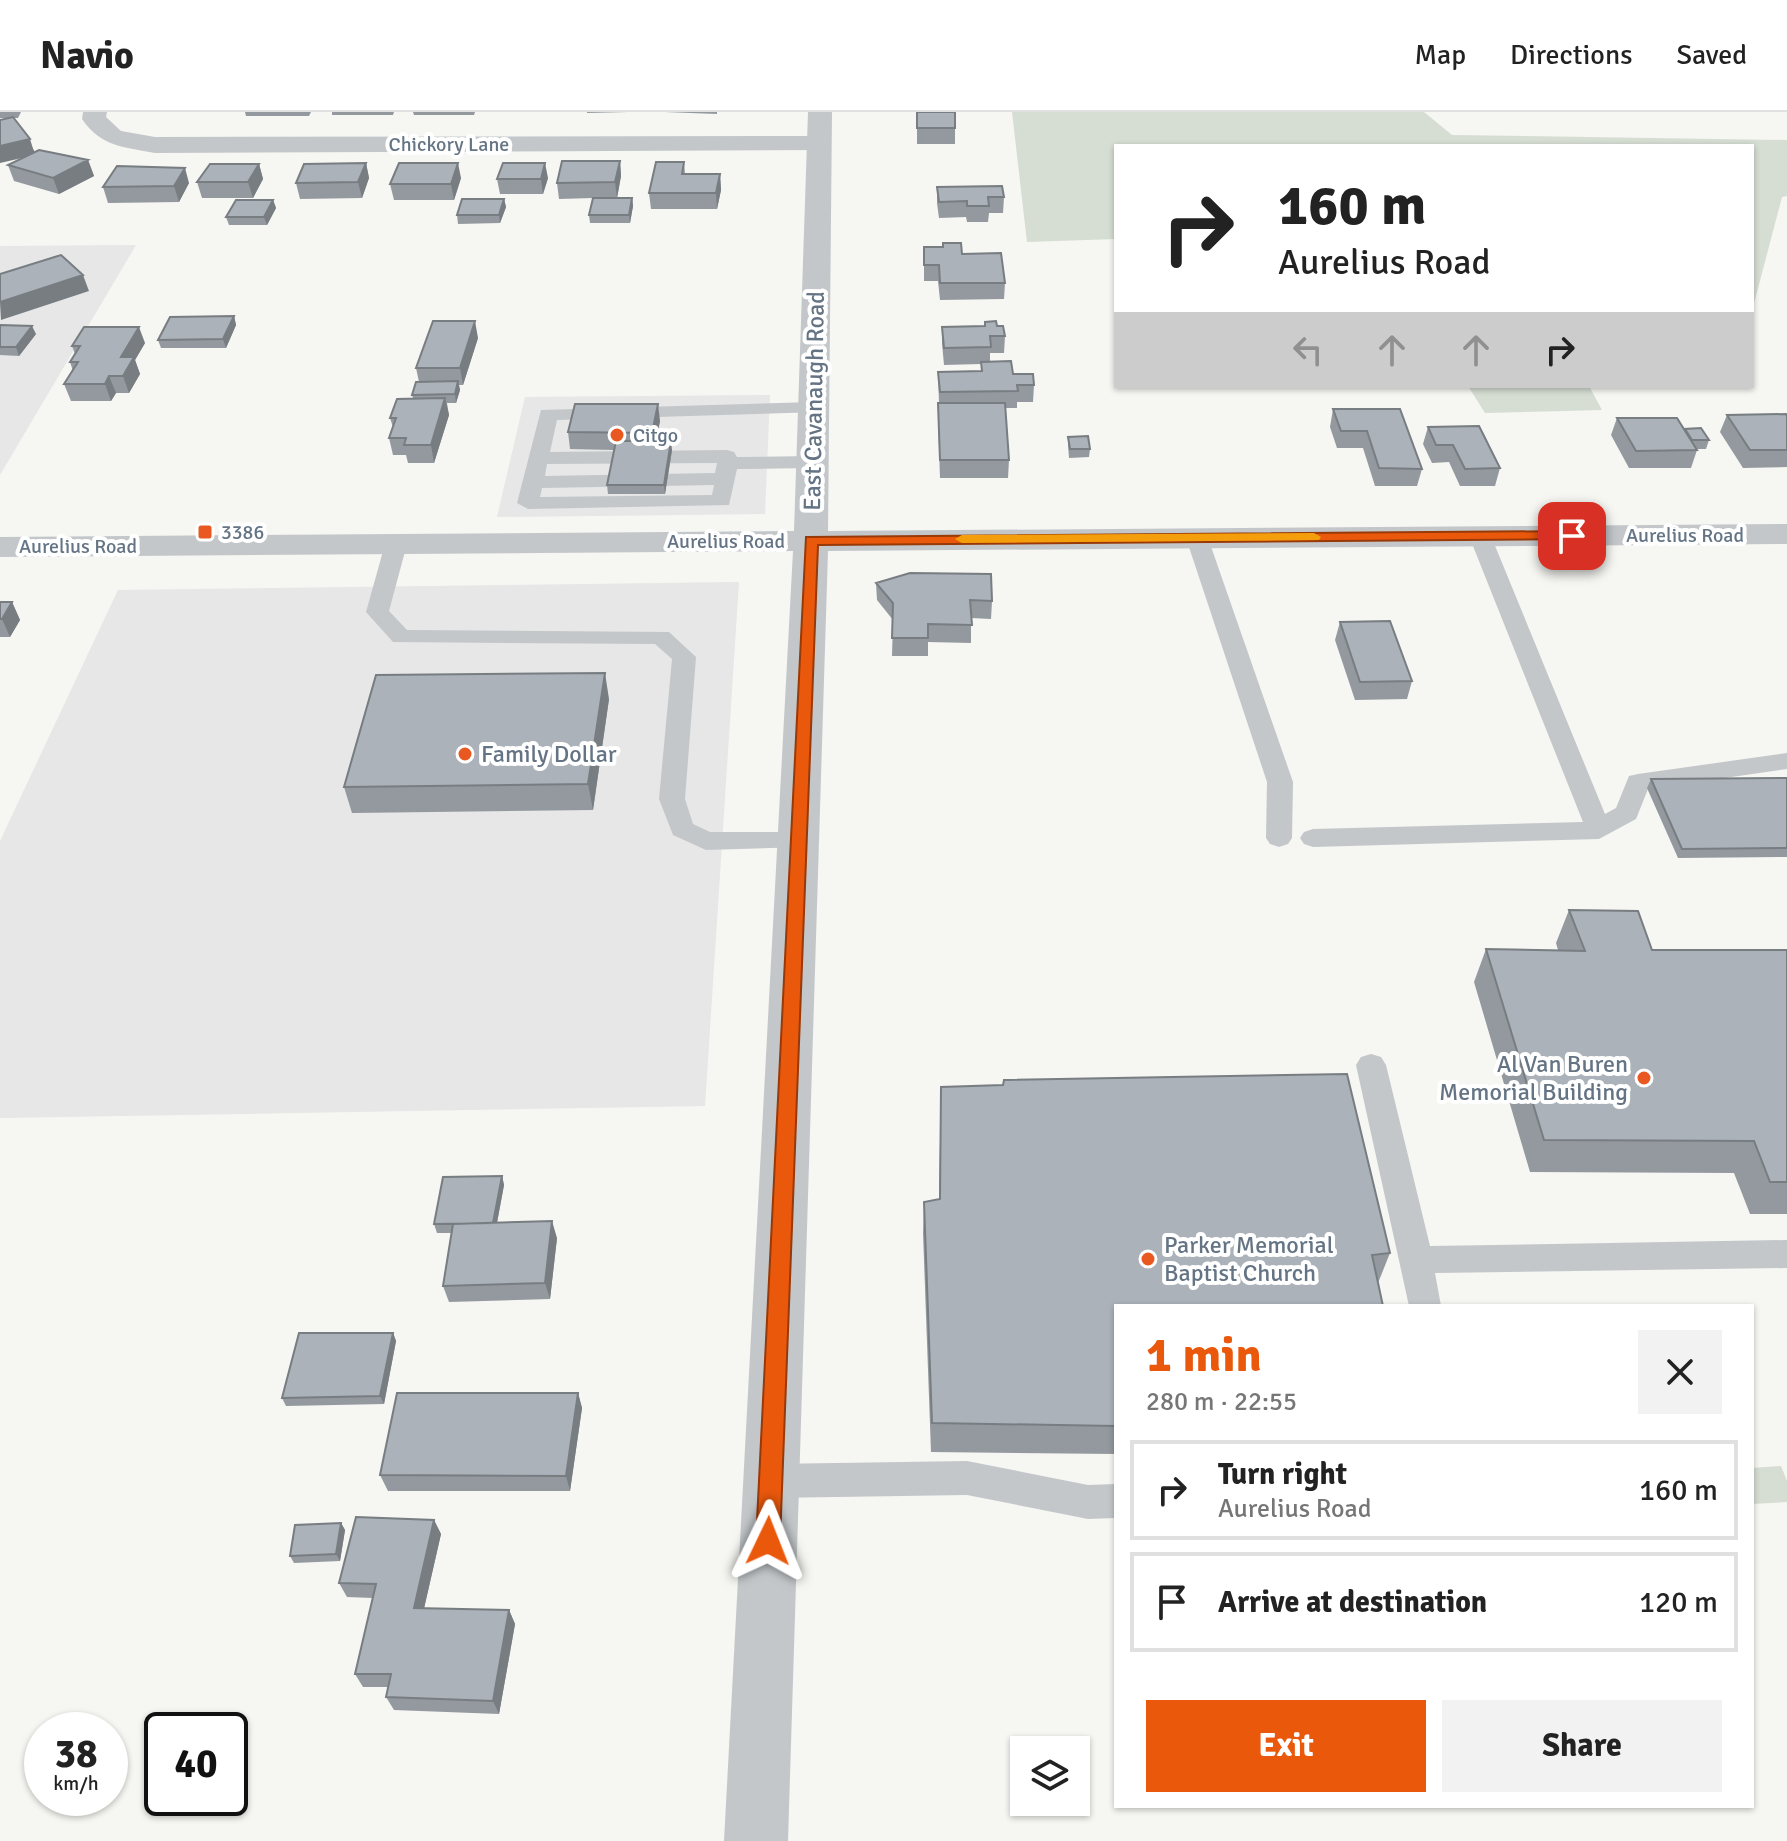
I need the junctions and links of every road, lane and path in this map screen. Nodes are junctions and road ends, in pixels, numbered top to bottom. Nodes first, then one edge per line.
1 (95, 112) edge
2 (820, 112) edge
3 (819, 143) junction
4 (814, 408) junction
5 (538, 458) junction
6 (813, 462) junction
7 (726, 471) junction
8 (1787, 534) edge
9 (1480, 536) junction
10 (1197, 538) junction
11 (811, 540) junction
12 (396, 544) junction
13 (0, 547) edge
14 (1787, 761) edge
15 (1599, 830) junction
16 (1279, 838) dead end
17 (1313, 838) dead end
18 (797, 841) junction
19 (1371, 1065) dead end
20 (1787, 1254) edge
21 (1417, 1260) junction
22 (1425, 1304) edge
23 (771, 1481) junction
24 (1114, 1501) edge
25 (756, 1841) edge

1 - 3 street, Chickory Lane
2 - 3 street, East Cavanaugh Road
3 - 4 street, East Cavanaugh Road
4 - 5 lane
4 - 6 street, East Cavanaugh Road
5 - 7 lane
5 - 7 lane
6 - 7 lane
6 - 11 street, East Cavanaugh Road
8 - 9 street, Aurelius Road
9 - 10 street, Aurelius Road
9 - 15 lane
10 - 11 street, Aurelius Road
10 - 16 lane
11 - 12 street, Aurelius Road
11 - 18 street, East Cavanaugh Road
12 - 13 street, Aurelius Road
12 - 18 lane
14 - 15 lane
15 - 17 lane
18 - 23 street, East Cavanaugh Road
19 - 21 lane
20 - 21 lane
21 - 22 lane
23 - 24 lane
23 - 25 street, East Cavanaugh Road

